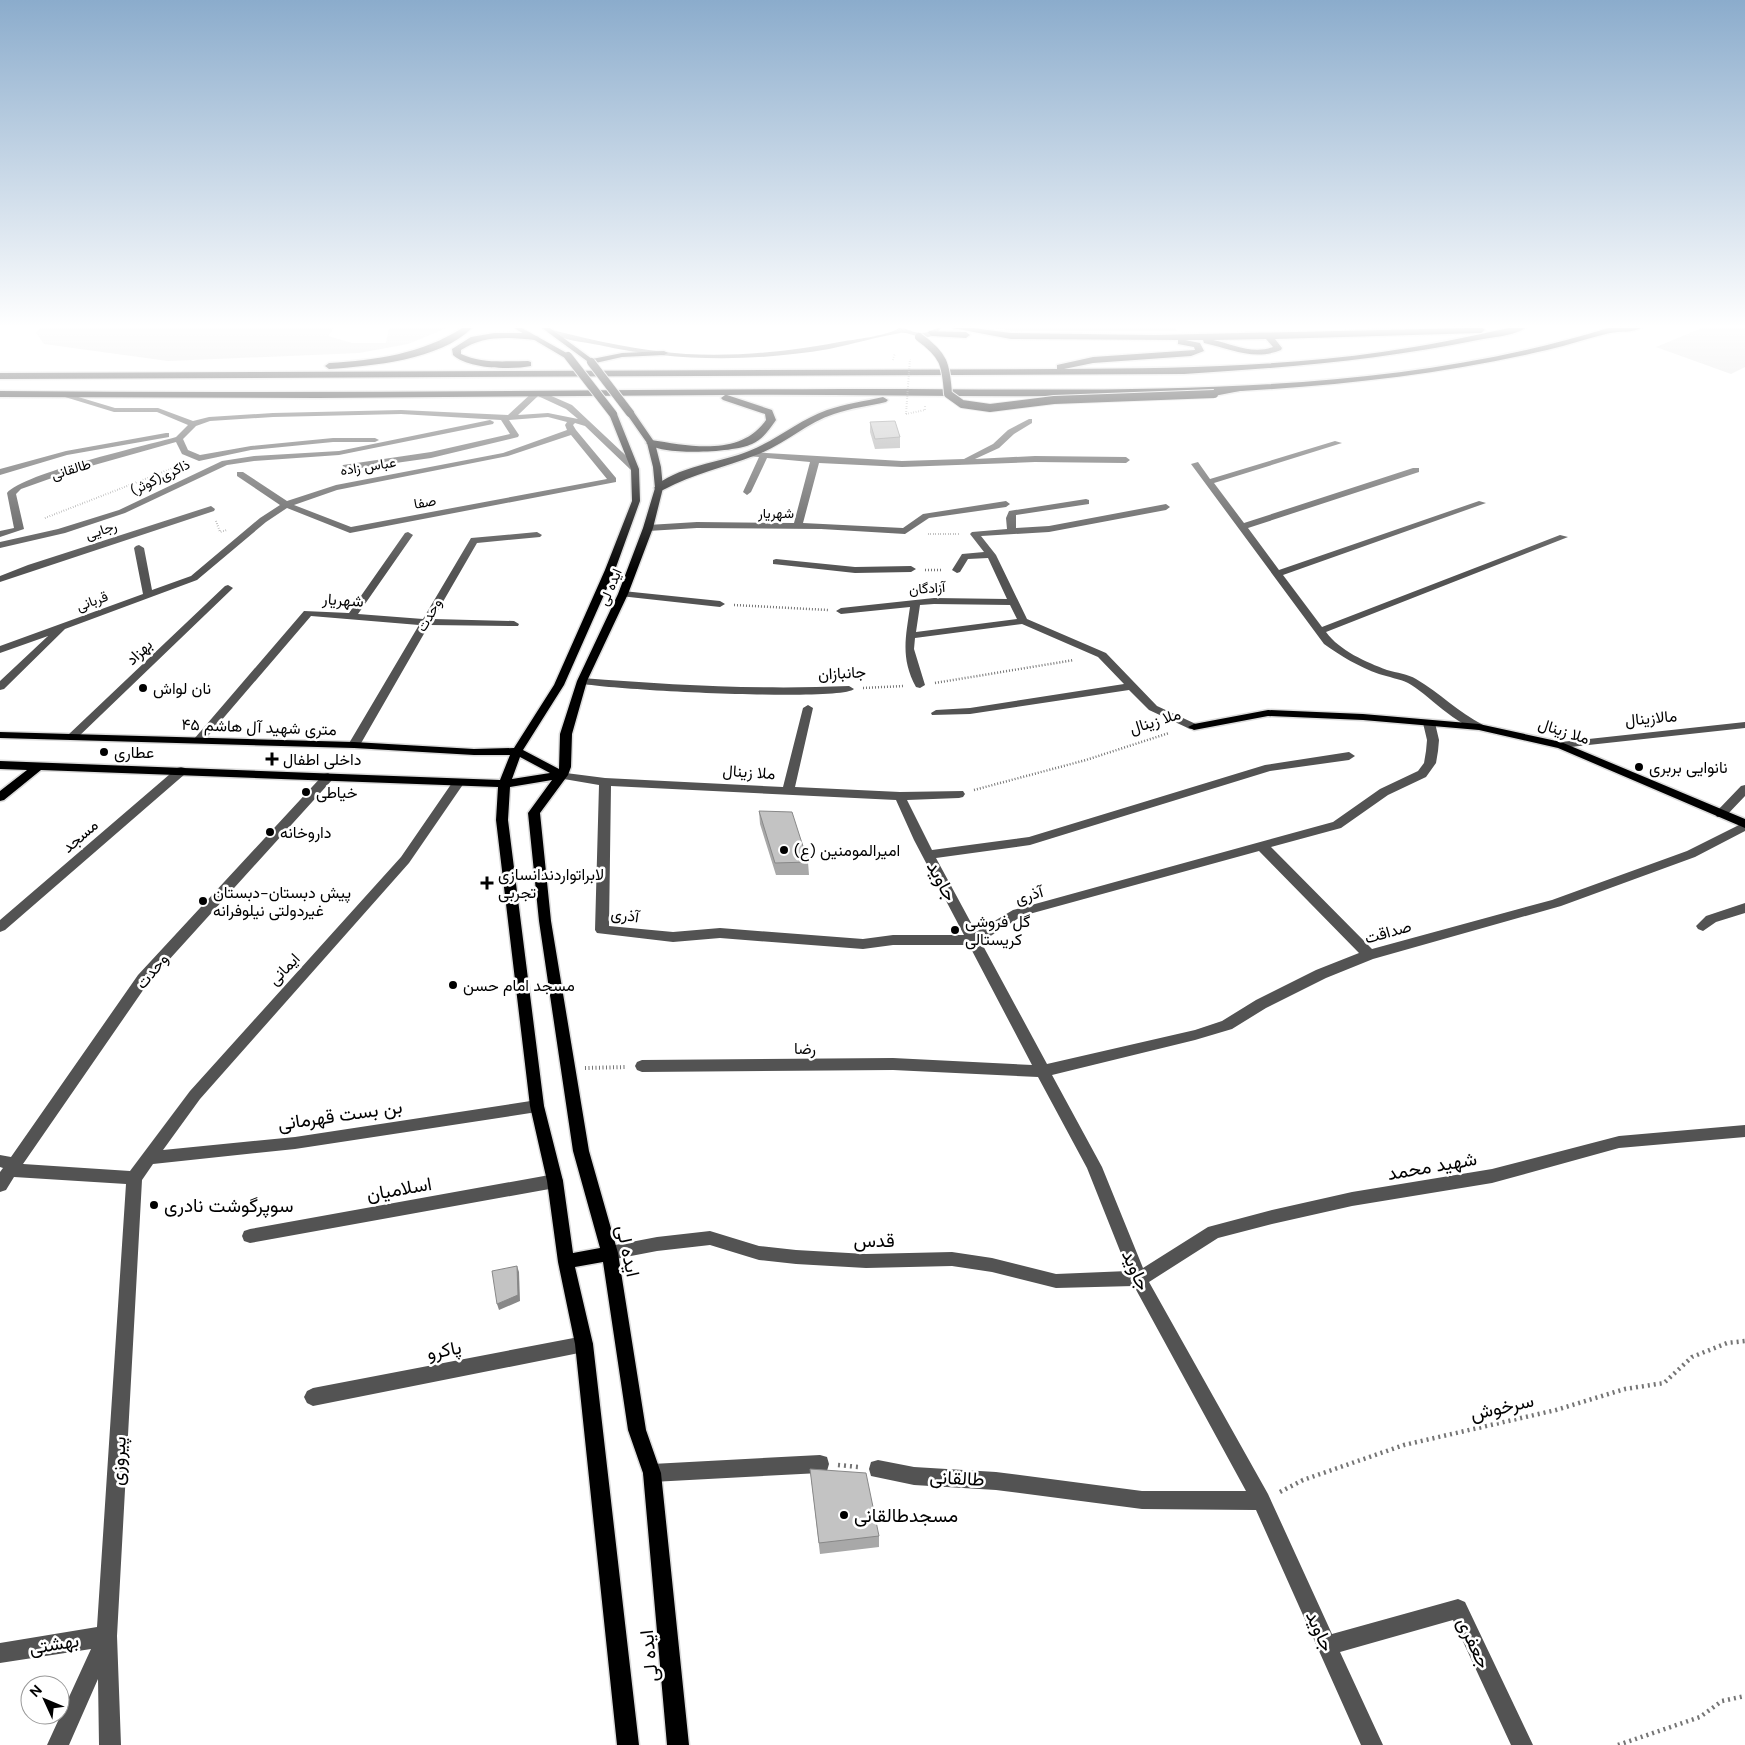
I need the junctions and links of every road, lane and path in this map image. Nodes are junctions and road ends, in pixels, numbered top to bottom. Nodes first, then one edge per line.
1 (112, 409) edge
2 (519, 409) edge
3 (572, 409) edge
4 (609, 409) edge
5 (627, 409) edge
6 (764, 409) edge
7 (839, 409) edge
8 (906, 409) edge
9 (925, 410) dead end
10 (508, 419) junction
11 (573, 420) junction
12 (1029, 422) dead end
13 (193, 424) junction
14 (588, 424) junction
15 (572, 431) junction
16 (186, 432) junction
17 (179, 439) junction
18 (400, 441) junction
19 (651, 443) junction
20 (1338, 443) dead end
21 (751, 454) junction
22 (764, 455) junction
23 (199, 458) junction
24 (815, 460) junction
25 (1126, 460) dead end
26 (965, 461) junction
27 (1195, 464) dead end
28 (346, 467) dead end
29 (635, 469) junction
30 (1416, 470) dead end
31 (0, 471) edge
32 (240, 474) dead end
33 (1208, 482) junction
34 (659, 488) junction
35 (747, 492) dead end
36 (1086, 502) dead end
37 (1482, 503) dead end
38 (1006, 504) dead end
39 (286, 505) junction
40 (1166, 507) dead end
41 (211, 509) dead end
42 (798, 526) junction
43 (1242, 527) junction
44 (648, 528) junction
45 (19, 529) junction
46 (905, 531) junction
47 (1012, 531) junction
48 (0, 534) edge
49 (975, 534) junction
50 (537, 535) dead end
51 (408, 536) dead end
52 (1563, 537) dead end
53 (0, 544) edge
54 (139, 548) dead end
55 (991, 555) junction
56 (776, 562) dead end
57 (911, 570) joint
58 (957, 570) joint
59 (1278, 574) junction
60 (0, 579) edge
61 (228, 588) dead end
62 (623, 594) junction
63 (148, 595) junction
64 (1015, 602) junction
65 (915, 603) junction
66 (720, 604) joint
67 (841, 611) joint
68 (352, 616) junction
69 (1024, 621) junction
70 (426, 622) junction
71 (514, 624) dead end
72 (63, 627) junction
73 (1320, 631) junction
74 (909, 636) junction
75 (0, 650) edge
76 (1102, 655) junction
77 (582, 682) junction
78 (920, 685) junction
79 (1132, 686) junction
80 (0, 688) edge
81 (849, 689) joint
82 (808, 708) dead end
83 (936, 713) dead end
84 (1429, 723) junction
85 (1745, 725) edge
86 (1194, 727) junction
87 (1479, 727) junction
88 (0, 736) edge
89 (72, 738) junction
90 (198, 741) junction
91 (1561, 745) junction
92 (354, 746) junction
93 (517, 751) junction
94 (1349, 756) dead end
95 (0, 765) edge
96 (38, 767) junction
97 (181, 771) junction
98 (562, 775) junction
99 (328, 777) junction
100 (605, 782) junction
101 (458, 783) junction
102 (504, 784) junction
103 (1745, 789) edge
104 (788, 790) junction
105 (959, 794) joint
106 (900, 796) junction
107 (0, 797) edge
108 (1721, 814) junction
109 (1745, 825) edge
110 (1261, 845) junction
111 (928, 855) junction
112 (1745, 908) edge
113 (1703, 926) dead end
114 (0, 927) edge
115 (972, 940) junction
116 (1369, 954) junction
117 (642, 1066) joint
118 (568, 1069) junction
119 (1043, 1071) junction
120 (537, 1106) junction
121 (1745, 1131) edge
122 (148, 1158) junction
123 (8, 1165) edge
124 (134, 1178) junction
125 (555, 1181) junction
126 (0, 1185) edge
127 (250, 1236) dead end
128 (610, 1254) junction
129 (566, 1262) junction
130 (1138, 1279) junction
131 (1745, 1341) edge
132 (584, 1344) junction
133 (313, 1397) dead end
134 (820, 1464) joint
135 (878, 1469) joint
136 (652, 1473) junction
137 (1261, 1501) junction
138 (108, 1636) junction
139 (1327, 1645) junction
140 (0, 1653) edge
141 (1745, 1696) edge
142 (58, 1745) edge
143 (110, 1745) edge
144 (628, 1745) edge
145 (678, 1745) edge
146 (1372, 1745) edge
147 (1522, 1745) edge
148 (1618, 1745) edge

1 - 13 street
2 - 10 street
3 - 14 street
4 - 29 main road, ایده لی, bridge
5 - 19 main road, ایده لی, bridge
6 - 19 highway
7 - 21 highway
8 - 9 path, bridge
10 - 11 street, ذاکری(کوثر)
10 - 13 street
10 - 18 street, ذاکری(کوثر)
10 - 28 street
11 - 14 street, ذاکری(کوثر)
11 - 15 street
12 - 26 street
13 - 16 street, طالقانی
14 - 29 street, ذاکری(کوثر)
15 - 39 street, عباس زاده
15 - 39 street, صفا
16 - 17 street, طالقانی
16 - 31 street
17 - 23 street
17 - 45 street, طالقانی
18 - 23 street
18 - 53 street, ذاکری(کوثر)
19 - 34 main road, ایده لی
20 - 33 street
21 - 22 street
21 - 34 highway
22 - 24 street
22 - 35 street
23 - 45 path
24 - 26 street
24 - 42 street
25 - 26 street
27 - 33 street
29 - 93 main road, ایده لی
30 - 43 street
32 - 39 street
33 - 43 street
34 - 44 main road, ایده لی
36 - 47 street
37 - 59 street
38 - 46 street
39 - 63 street, قربانی
40 - 47 street
41 - 60 street, رجایی
42 - 44 street, شهریار
42 - 46 street, شهریار
43 - 59 street
44 - 62 main road, ایده لی
45 - 48 street
46 - 49 path
47 - 49 street
49 - 55 street
50 - 70 street, وحدت
51 - 68 street
52 - 73 street
54 - 63 street
55 - 58 street
55 - 64 street
56 - 57 street
57 - 58 path
59 - 73 street
61 - 89 street, بهزاد
62 - 66 street
62 - 77 main road, ایده لی
63 - 72 street, قربانی
64 - 65 street, آزادگان
64 - 69 street
65 - 67 street, آزادگان
65 - 74 street
66 - 67 path
68 - 70 street, شهریار
68 - 90 street, شهریار
69 - 74 street
69 - 76 street
70 - 71 street, شهریار
70 - 92 street, وحدت
72 - 75 street, قربانی
72 - 80 street
73 - 87 street
74 - 78 street
76 - 78 path, جانبازان
76 - 79 street
77 - 81 street, جانبازان
77 - 98 main road, ایده لی
78 - 81 path, جانبازان
79 - 83 street
79 - 86 street
82 - 104 street
84 - 86 main road, ملا زینال
84 - 87 main road, ملا زینال
84 - 110 street, آذری
85 - 91 street, مالازینال
86 - 105 path, ملا زینال
87 - 91 main road, ملا زینال
88 - 89 main road, ۴۵ متری شهید آل هاشم
89 - 90 main road, ۴۵ متری شهید آل هاشم
90 - 92 main road, ۴۵ متری شهید آل هاشم
91 - 108 main road, ملا زینال
92 - 93 main road, ۴۵ متری شهید آل هاشم
93 - 98 main road
93 - 102 main road, ایده لی
94 - 111 street
95 - 96 main road
96 - 97 main road
96 - 107 main road
97 - 99 main road
97 - 114 street, مسجد
98 - 100 street, ملا زینال
98 - 102 main road
98 - 118 main road, ایده لى
99 - 101 main road
99 - 123 street, وحدت
100 - 104 street, ملا زینال
100 - 115 street, آذری
101 - 102 main road
101 - 122 street, ایمانی
102 - 120 main road, ایده لى
103 - 108 street
104 - 106 street, ملا زینال
105 - 106 street, ملا زینال
106 - 111 street, جاوید
108 - 109 main road, ملا زینال
109 - 116 street, صداقت
110 - 115 street, آذری
110 - 116 street
111 - 115 street, جاوید
112 - 113 street
115 - 119 street, جاوید
116 - 119 street, صداقت
117 - 118 path
117 - 119 street, رضا
118 - 128 main road, ایده لى
119 - 130 street, جاوید
120 - 122 street, بن بست قهرمانی
120 - 125 main road, ایده لى
121 - 130 street, شهید محمد
122 - 124 street, ایمانی
123 - 124 street
123 - 126 street, وحدت
124 - 138 street, پیروزی
125 - 127 street, اسلامیان
125 - 129 main road, ایده لى
128 - 129 main road
128 - 130 street, قدس
128 - 136 main road, ایده لى
129 - 132 main road, ایده لى
130 - 137 street, جاوید
131 - 137 path, سرخوش
132 - 133 street, پاکرو
132 - 144 main road, ایده لى
134 - 135 path
134 - 136 street
135 - 137 street, طالقانی
136 - 145 main road, ایده لى
137 - 139 street, جاوید
138 - 140 street, بهشتی
138 - 142 street
138 - 143 street, پیروزی
139 - 146 street, جاوید
139 - 147 street, جعفری
141 - 148 path

